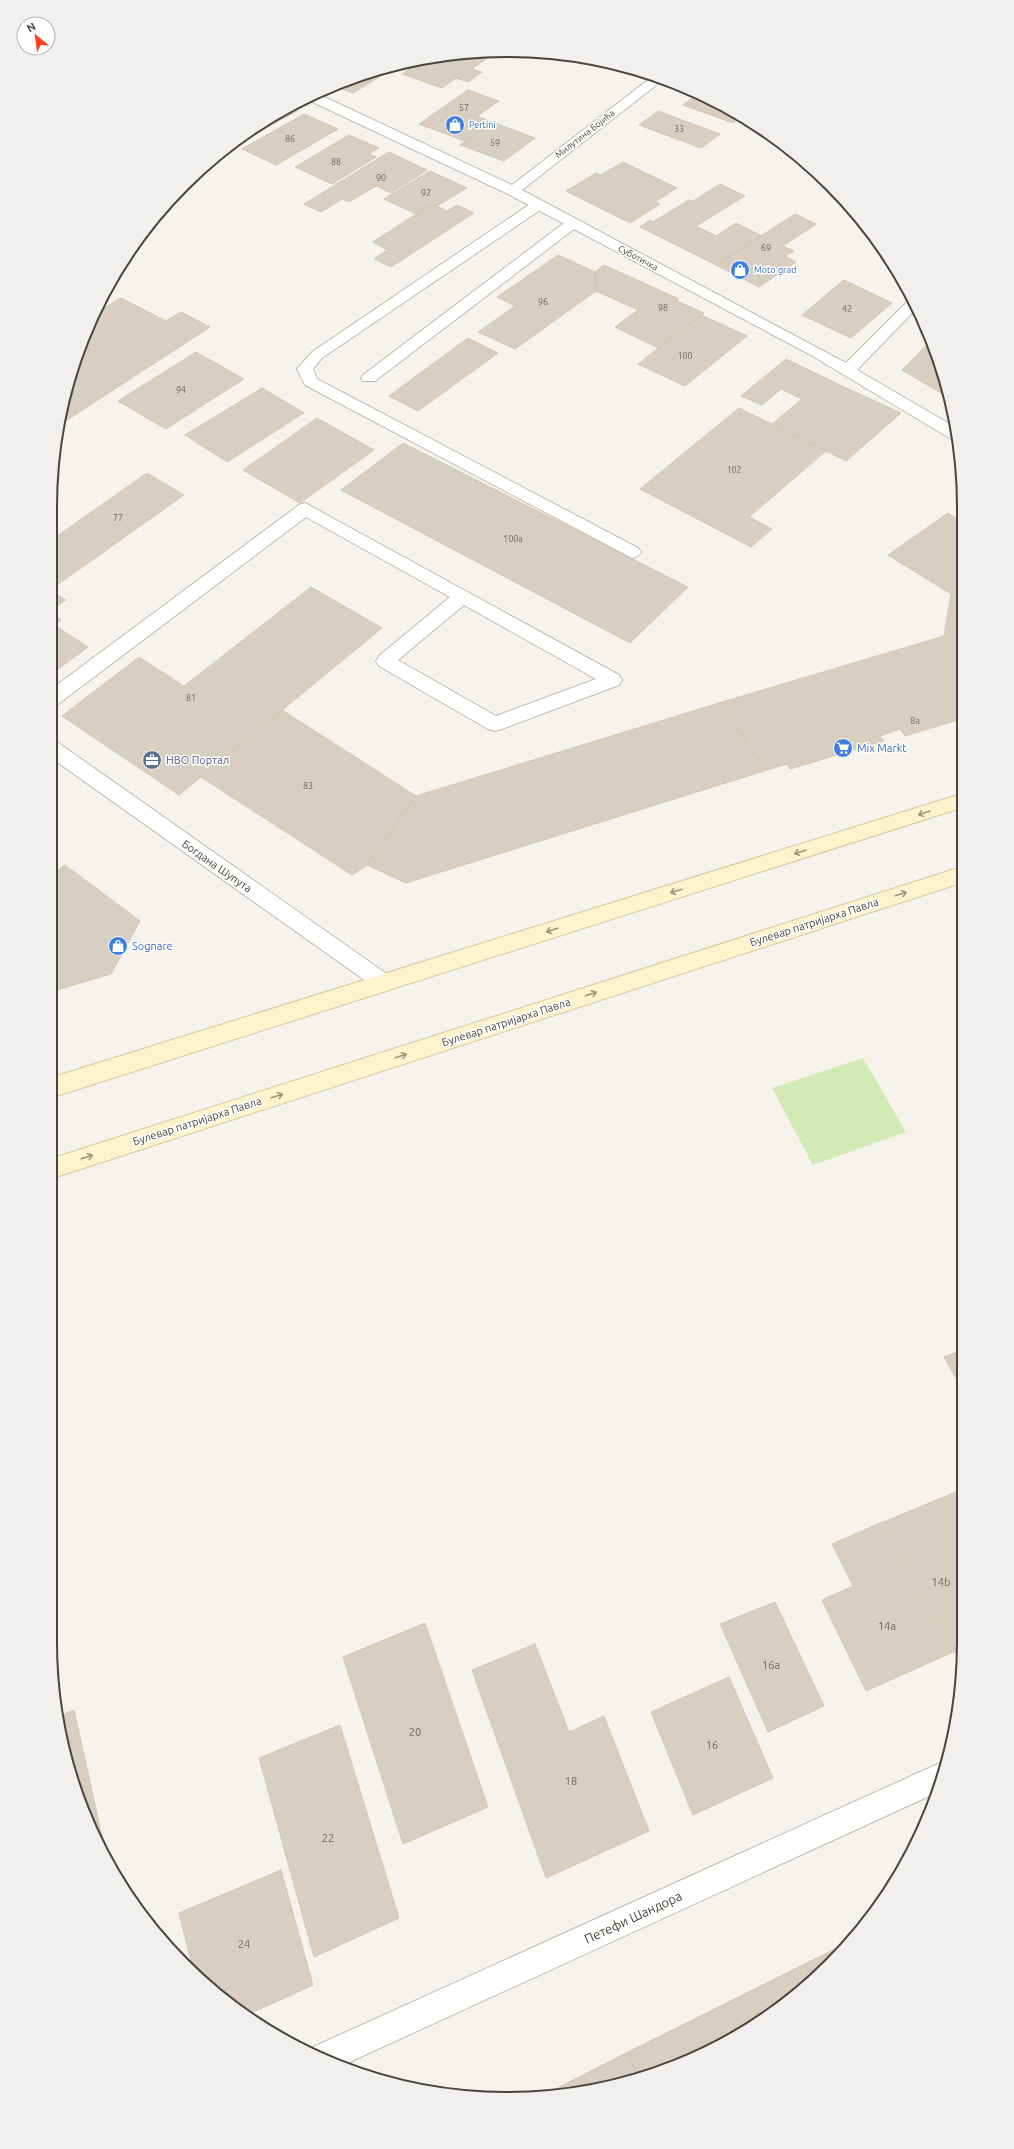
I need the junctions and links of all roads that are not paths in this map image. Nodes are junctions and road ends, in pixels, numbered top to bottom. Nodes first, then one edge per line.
1 (653, 82) edge
2 (317, 99) edge
3 (513, 191) junction
4 (538, 205) junction
5 (574, 223) junction
6 (910, 307) edge
7 (847, 371) junction
8 (369, 378) dead end
9 (950, 431) edge
10 (632, 552) dead end
11 (462, 597) junction
12 (57, 695) edge
13 (57, 752) edge
14 (957, 802) edge
15 (957, 877) edge
16 (384, 983) junction
17 (57, 1086) edge
18 (57, 1167) edge
19 (935, 1779) edge
20 (329, 2056) edge

1 - 3 street, Милутина Бојића
2 - 3 street, Суботичка
3 - 4 street, Суботичка
4 - 5 street, Суботичка
4 - 10 street
5 - 7 street, Суботичка
5 - 8 street
6 - 7 street
7 - 9 street, Суботичка
11 - 11 street
11 - 12 street
13 - 16 street, Богдана Шупута
14 -> 16 main road
18 -> 15 main road, Булевар патријарха Павла
16 - 17 main road
19 - 20 street, Петефи Шандора

